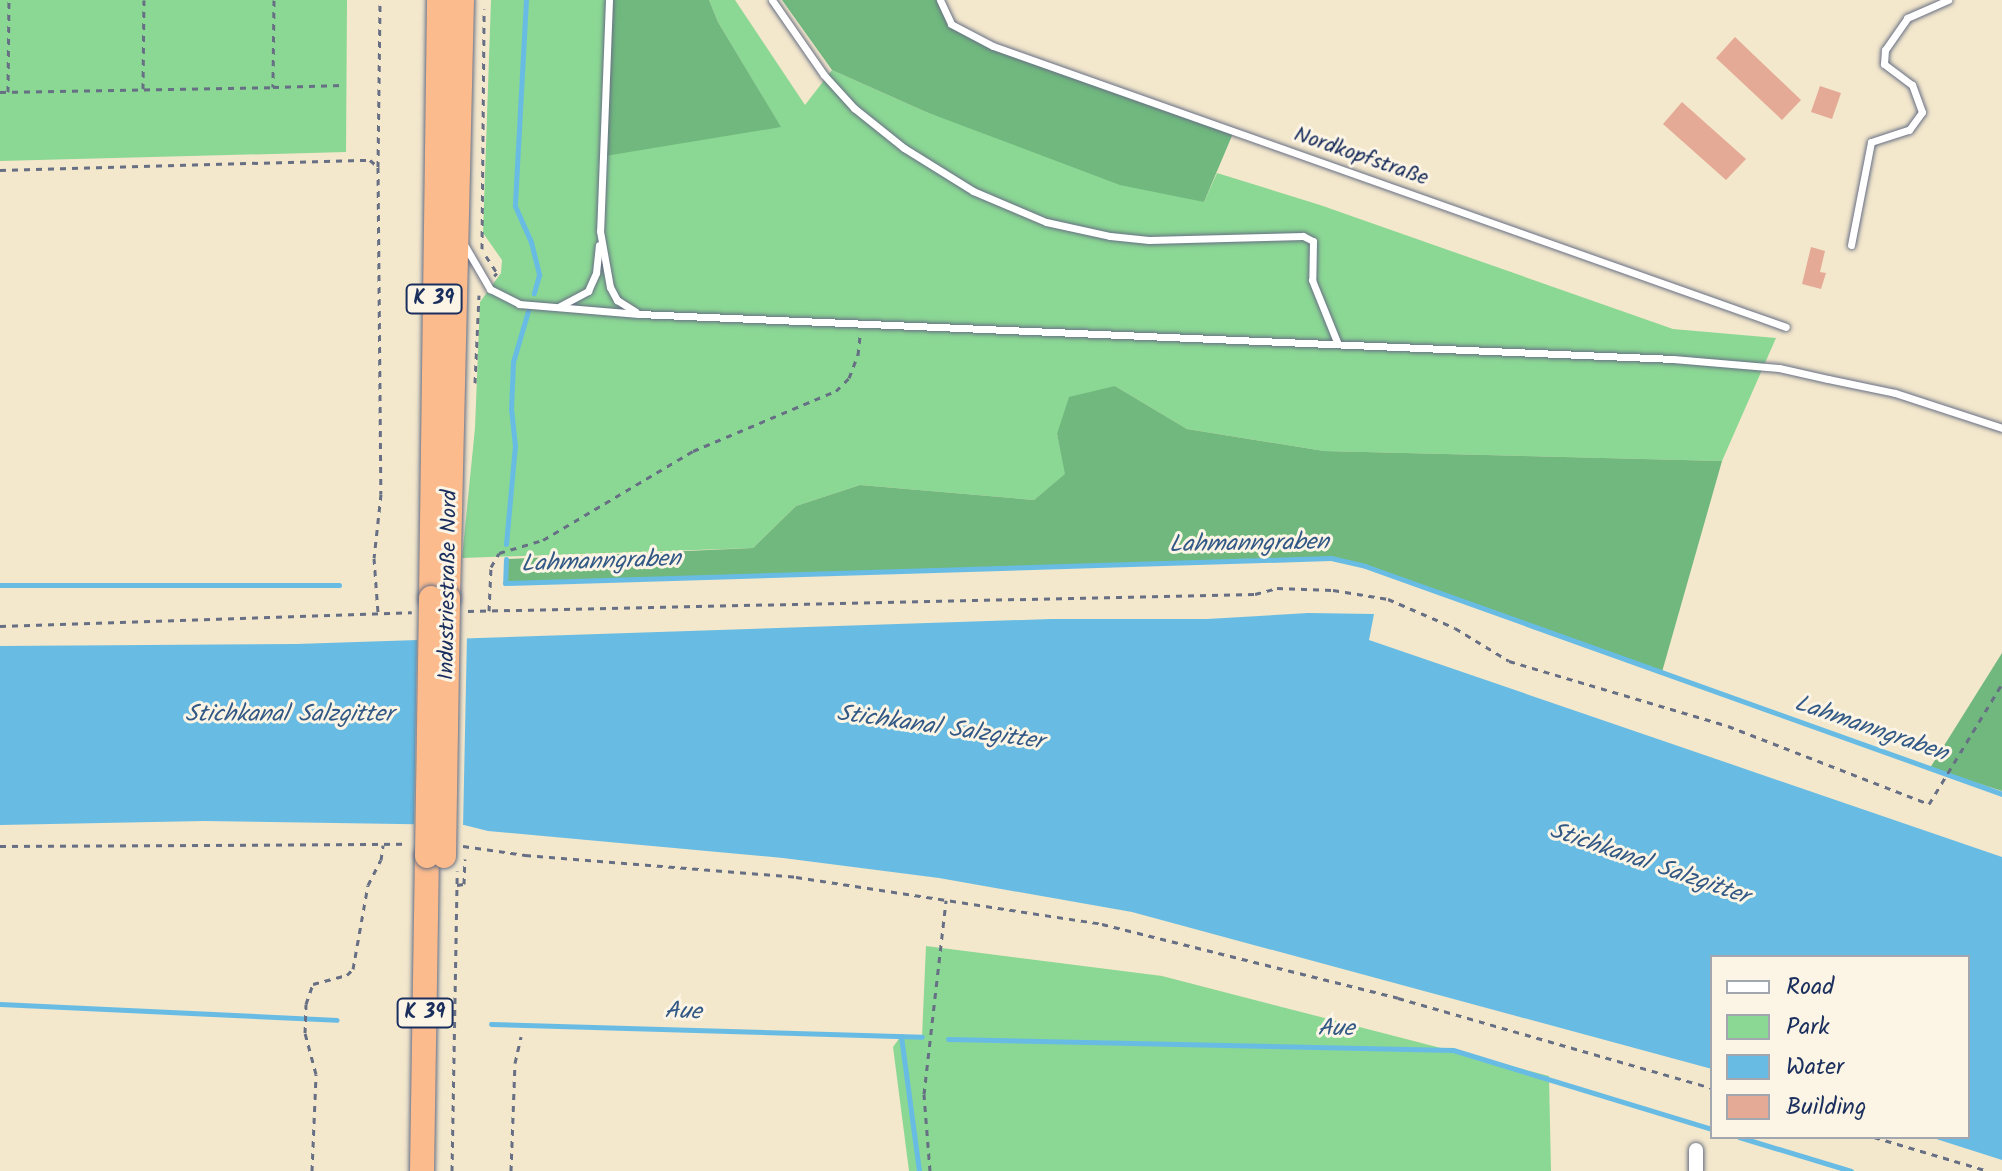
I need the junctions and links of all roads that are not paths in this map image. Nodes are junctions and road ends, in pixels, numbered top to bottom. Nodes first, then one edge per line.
1 (439, 0) edge
2 (462, 0) edge
3 (609, 0) edge
4 (772, 0) edge
5 (940, 0) edge
6 (1948, 0) edge
7 (458, 229) junction
8 (600, 231) junction
9 (1851, 245) dead end
10 (556, 307) junction
11 (639, 314) junction
12 (1786, 327) dead end
13 (1337, 342) junction
14 (2002, 428) edge
15 (441, 605) junction
16 (444, 851) junction
17 (1696, 1150) dead end
18 (422, 1171) edge
19 (439, 1171) edge
20 (1696, 1171) edge

1 - 15 highway, Industriestraße Nord / K 39
2 - 7 highway, Industriestraße Nord / K 39
3 - 8 lane
4 - 13 lane
5 - 12 lane, Nordkopfstraße
6 - 9 lane
7 - 10 lane
7 - 15 highway, Industriestraße Nord / K 39
8 - 10 lane
8 - 11 lane
10 - 11 lane
11 - 13 lane
13 - 14 lane
15 - 16 highway, Industriestraße Nord / K 39, bridge
16 - 18 highway, Industriestraße Nord / K 39
16 - 19 highway, Industriestraße Nord / K 39
17 - 20 street

